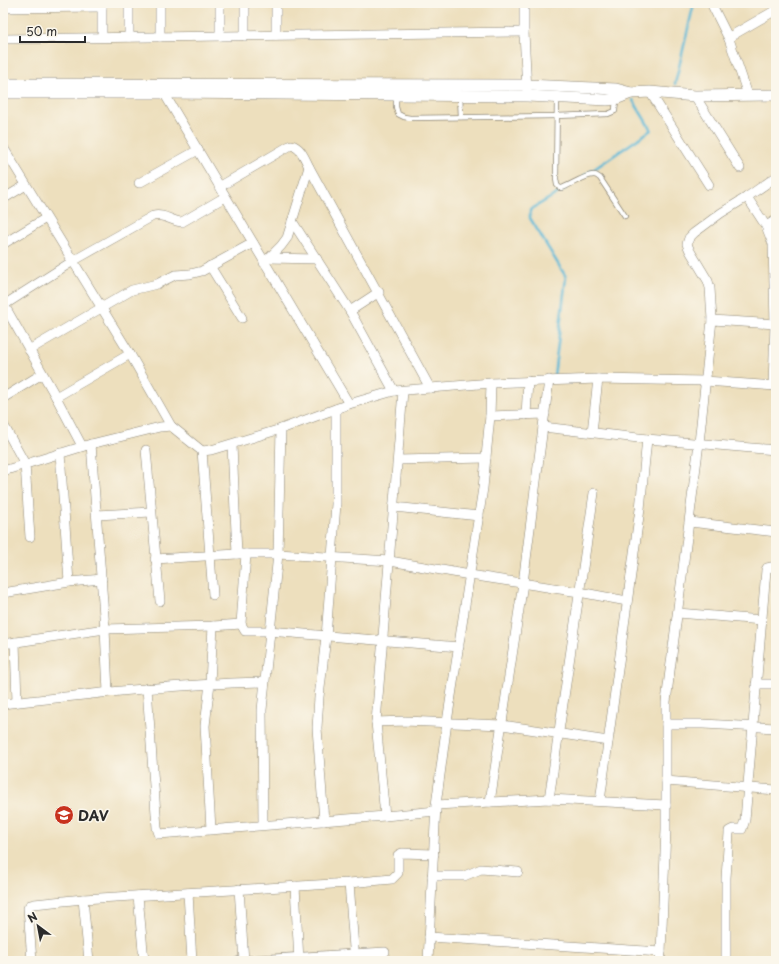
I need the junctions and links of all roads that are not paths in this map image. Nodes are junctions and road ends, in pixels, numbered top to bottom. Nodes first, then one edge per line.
1 (129, 3) edge
2 (160, 3) edge
3 (220, 3) edge
4 (245, 3) edge
5 (276, 3) edge
6 (524, 3) edge
7 (711, 3) edge
8 (102, 5) edge
9 (3, 8) edge
10 (776, 10) edge
11 (524, 32) junction
12 (276, 35) junction
13 (220, 36) junction
14 (245, 36) junction
15 (102, 37) junction
16 (129, 37) junction
17 (160, 37) junction
18 (3, 39) edge
19 (729, 39) junction
20 (3, 84) edge
21 (527, 85) junction
22 (70, 88) junction
23 (650, 92) junction
24 (3, 93) edge
25 (164, 93) junction
26 (631, 93) junction
27 (396, 95) junction
28 (748, 95) junction
29 (776, 95) edge
30 (460, 96) junction
31 (527, 96) junction
32 (695, 96) junction
33 (557, 98) junction
34 (616, 99) junction
35 (556, 116) junction
36 (461, 117) junction
37 (3, 147) edge
38 (198, 150) junction
39 (309, 167) junction
40 (740, 168) dead end
41 (776, 177) edge
42 (139, 183) dead end
43 (26, 185) junction
44 (709, 185) dead end
45 (219, 187) junction
46 (225, 197) junction
47 (747, 197) junction
48 (3, 199) edge
49 (625, 216) dead end
50 (46, 218) junction
51 (292, 220) junction
52 (776, 220) edge
53 (766, 226) junction
54 (253, 243) junction
55 (3, 244) edge
56 (317, 259) junction
57 (267, 260) junction
58 (74, 261) junction
59 (210, 266) junction
60 (775, 267) edge
61 (379, 292) junction
62 (3, 304) edge
63 (101, 308) junction
64 (350, 311) junction
65 (242, 318) dead end
66 (712, 320) junction
67 (775, 330) edge
68 (29, 350) junction
69 (130, 354) junction
70 (42, 374) junction
71 (598, 379) junction
72 (549, 380) junction
73 (528, 381) junction
74 (705, 381) junction
75 (492, 383) junction
76 (775, 386) edge
77 (430, 388) junction
78 (398, 391) junction
79 (56, 397) junction
80 (3, 398) edge
81 (349, 404) junction
82 (336, 409) junction
83 (545, 414) junction
84 (526, 415) junction
85 (490, 416) junction
86 (3, 424) edge
87 (171, 426) junction
88 (543, 427) junction
89 (281, 429) junction
90 (592, 432) junction
91 (647, 439) junction
92 (699, 443) junction
93 (86, 445) junction
94 (232, 445) junction
95 (146, 450) dead end
96 (776, 450) edge
97 (202, 451) junction
98 (60, 453) junction
99 (486, 458) junction
100 (398, 460) junction
101 (25, 464) junction
102 (3, 471) edge
103 (594, 493) dead end
104 (394, 506) junction
105 (151, 512) junction
106 (97, 515) junction
107 (479, 516) junction
108 (690, 522) junction
109 (776, 532) edge
110 (30, 537) dead end
111 (241, 554) junction
112 (278, 554) junction
113 (210, 556) junction
114 (332, 558) junction
115 (155, 559) junction
116 (390, 561) junction
117 (776, 566) edge
118 (470, 576) junction
119 (102, 579) junction
120 (69, 582) junction
121 (524, 583) junction
122 (579, 592) junction
123 (3, 593) edge
124 (213, 595) dead end
125 (160, 601) dead end
126 (627, 601) junction
127 (678, 614) junction
128 (762, 620) junction
129 (241, 624) junction
130 (213, 626) junction
131 (105, 629) junction
132 (269, 631) junction
133 (326, 637) junction
134 (382, 641) junction
135 (15, 642) junction
136 (3, 644) edge
137 (459, 647) junction
138 (264, 682) junction
139 (210, 683) junction
140 (756, 684) junction
141 (776, 684) edge
142 (147, 688) junction
143 (108, 692) junction
144 (17, 702) junction
145 (3, 704) edge
146 (376, 722) junction
147 (447, 722) junction
148 (666, 724) junction
149 (502, 725) junction
150 (753, 726) junction
151 (776, 728) edge
152 (559, 734) junction
153 (608, 741) junction
154 (666, 781) junction
155 (748, 787) junction
156 (776, 790) edge
157 (549, 799) junction
158 (600, 801) junction
159 (490, 802) junction
160 (666, 805) junction
161 (436, 808) junction
162 (385, 816) junction
163 (324, 821) junction
164 (263, 825) junction
165 (211, 829) junction
166 (434, 854) junction
167 (518, 872) dead end
168 (432, 876) junction
169 (349, 883) junction
170 (295, 886) junction
171 (239, 889) junction
172 (188, 892) junction
173 (138, 896) junction
174 (83, 899) junction
175 (429, 938) junction
176 (385, 952) dead end
177 (660, 956) edge
178 (355, 957) edge
179 (299, 959) edge
180 (32, 961) edge
181 (89, 961) edge
182 (144, 961) edge
183 (192, 961) edge
184 (239, 961) edge
185 (244, 961) edge
186 (428, 961) edge
187 (726, 961) edge

1 - 16 street
2 - 17 street
3 - 13 street
4 - 14 street
5 - 12 street
6 - 11 street
7 - 19 street
8 - 9 street
8 - 15 street
10 - 19 street
11 - 12 street
11 - 21 street
12 - 14 street
13 - 14 street
13 - 17 street
15 - 16 street
15 - 18 street
16 - 17 street
19 - 28 street
20 - 22 street
21 - 22 street
21 - 26 street
21 - 31 street
22 - 24 street
22 - 25 street
23 - 26 street
23 - 32 street
23 - 44 street
25 - 27 street
25 - 38 street
26 - 34 street
27 - 30 street
27 - 36 lane
28 - 29 street
28 - 32 street
30 - 31 street
30 - 36 lane
31 - 33 street
32 - 40 street
33 - 34 street
33 - 35 lane
34 - 35 lane
35 - 36 lane
35 - 49 lane
37 - 43 street
38 - 42 street
38 - 45 street
39 - 45 street
39 - 51 street
39 - 61 street
41 - 47 street
43 - 48 street
43 - 50 street
45 - 46 street
46 - 54 street
46 - 58 street
47 - 53 street
47 - 66 street
50 - 55 street
50 - 58 street
51 - 56 street
51 - 57 street
52 - 53 street
53 - 60 street
54 - 57 street
54 - 59 street
56 - 57 street
56 - 64 street
57 - 81 street
58 - 62 street
58 - 63 street
59 - 63 street
59 - 65 street
60 - 67 street
61 - 64 street
61 - 77 street
62 - 68 street
63 - 68 street
63 - 69 street
64 - 78 street
66 - 67 street
66 - 74 street
67 - 76 street
68 - 70 street
69 - 79 street
69 - 87 street
70 - 79 street
70 - 80 street
71 - 72 street
71 - 74 street
71 - 90 street
72 - 73 street
72 - 83 street
73 - 75 street
73 - 84 street
74 - 76 street
74 - 92 street
75 - 77 street
75 - 85 street
77 - 78 street
78 - 81 street
78 - 100 street
79 - 93 street
81 - 82 street
82 - 89 street
82 - 114 street
83 - 84 street
83 - 88 street
84 - 85 street
85 - 99 street
86 - 101 street
87 - 93 street
87 - 97 street
88 - 90 street
88 - 121 street
89 - 94 street
89 - 112 street
90 - 91 street
91 - 92 street
91 - 126 street
92 - 96 street
92 - 108 street
93 - 98 street
93 - 106 street
94 - 97 street
94 - 111 street
95 - 105 street
97 - 113 street
98 - 101 street
98 - 120 street
99 - 100 street
99 - 107 street
100 - 104 street
101 - 102 street
101 - 110 street
103 - 122 street
104 - 107 street
104 - 116 street
105 - 106 street
105 - 115 street
106 - 119 street
107 - 118 street
108 - 109 street
108 - 127 street
111 - 112 street
111 - 113 street
111 - 129 street
112 - 114 street
112 - 132 street
113 - 115 street
113 - 124 street
114 - 116 street
114 - 133 street
115 - 125 street
116 - 118 street
116 - 134 street
117 - 128 street
118 - 121 street
118 - 137 street
119 - 120 street
119 - 131 street
120 - 123 street
121 - 122 street
121 - 149 street
122 - 126 street
122 - 152 street
126 - 153 street
127 - 128 street
127 - 148 street
128 - 140 street
129 - 130 street
129 - 132 street
130 - 131 street
130 - 139 street
131 - 135 street
131 - 143 street
132 - 133 street
132 - 138 street
133 - 134 street
133 - 163 street
134 - 137 street
134 - 146 street
135 - 136 street
135 - 144 street
137 - 147 street
138 - 139 street
138 - 164 street
139 - 142 street
139 - 165 street
140 - 141 street
140 - 150 street
142 - 143 street
142 - 165 street
143 - 144 street
144 - 145 street
146 - 147 street
146 - 162 street
147 - 149 street
147 - 161 street
148 - 150 street
148 - 154 street
149 - 152 street
149 - 159 street
150 - 151 street
150 - 155 street
152 - 153 street
152 - 157 street
153 - 158 street
154 - 155 street
154 - 160 street
155 - 156 street
155 - 187 street
157 - 158 street
157 - 159 street
158 - 160 street
159 - 161 street
160 - 177 street
161 - 162 street
161 - 166 street
162 - 163 street
163 - 164 street
164 - 165 street
166 - 168 street
166 - 169 street
167 - 168 street
168 - 175 street
169 - 170 street
169 - 178 street
170 - 171 street
170 - 179 street
171 - 172 street
171 - 185 street
172 - 173 street
172 - 183 street
173 - 174 street
173 - 182 street
174 - 180 street
174 - 181 street
175 - 177 street
175 - 186 street
176 - 178 street
178 - 179 street
179 - 185 street
184 - 185 street

